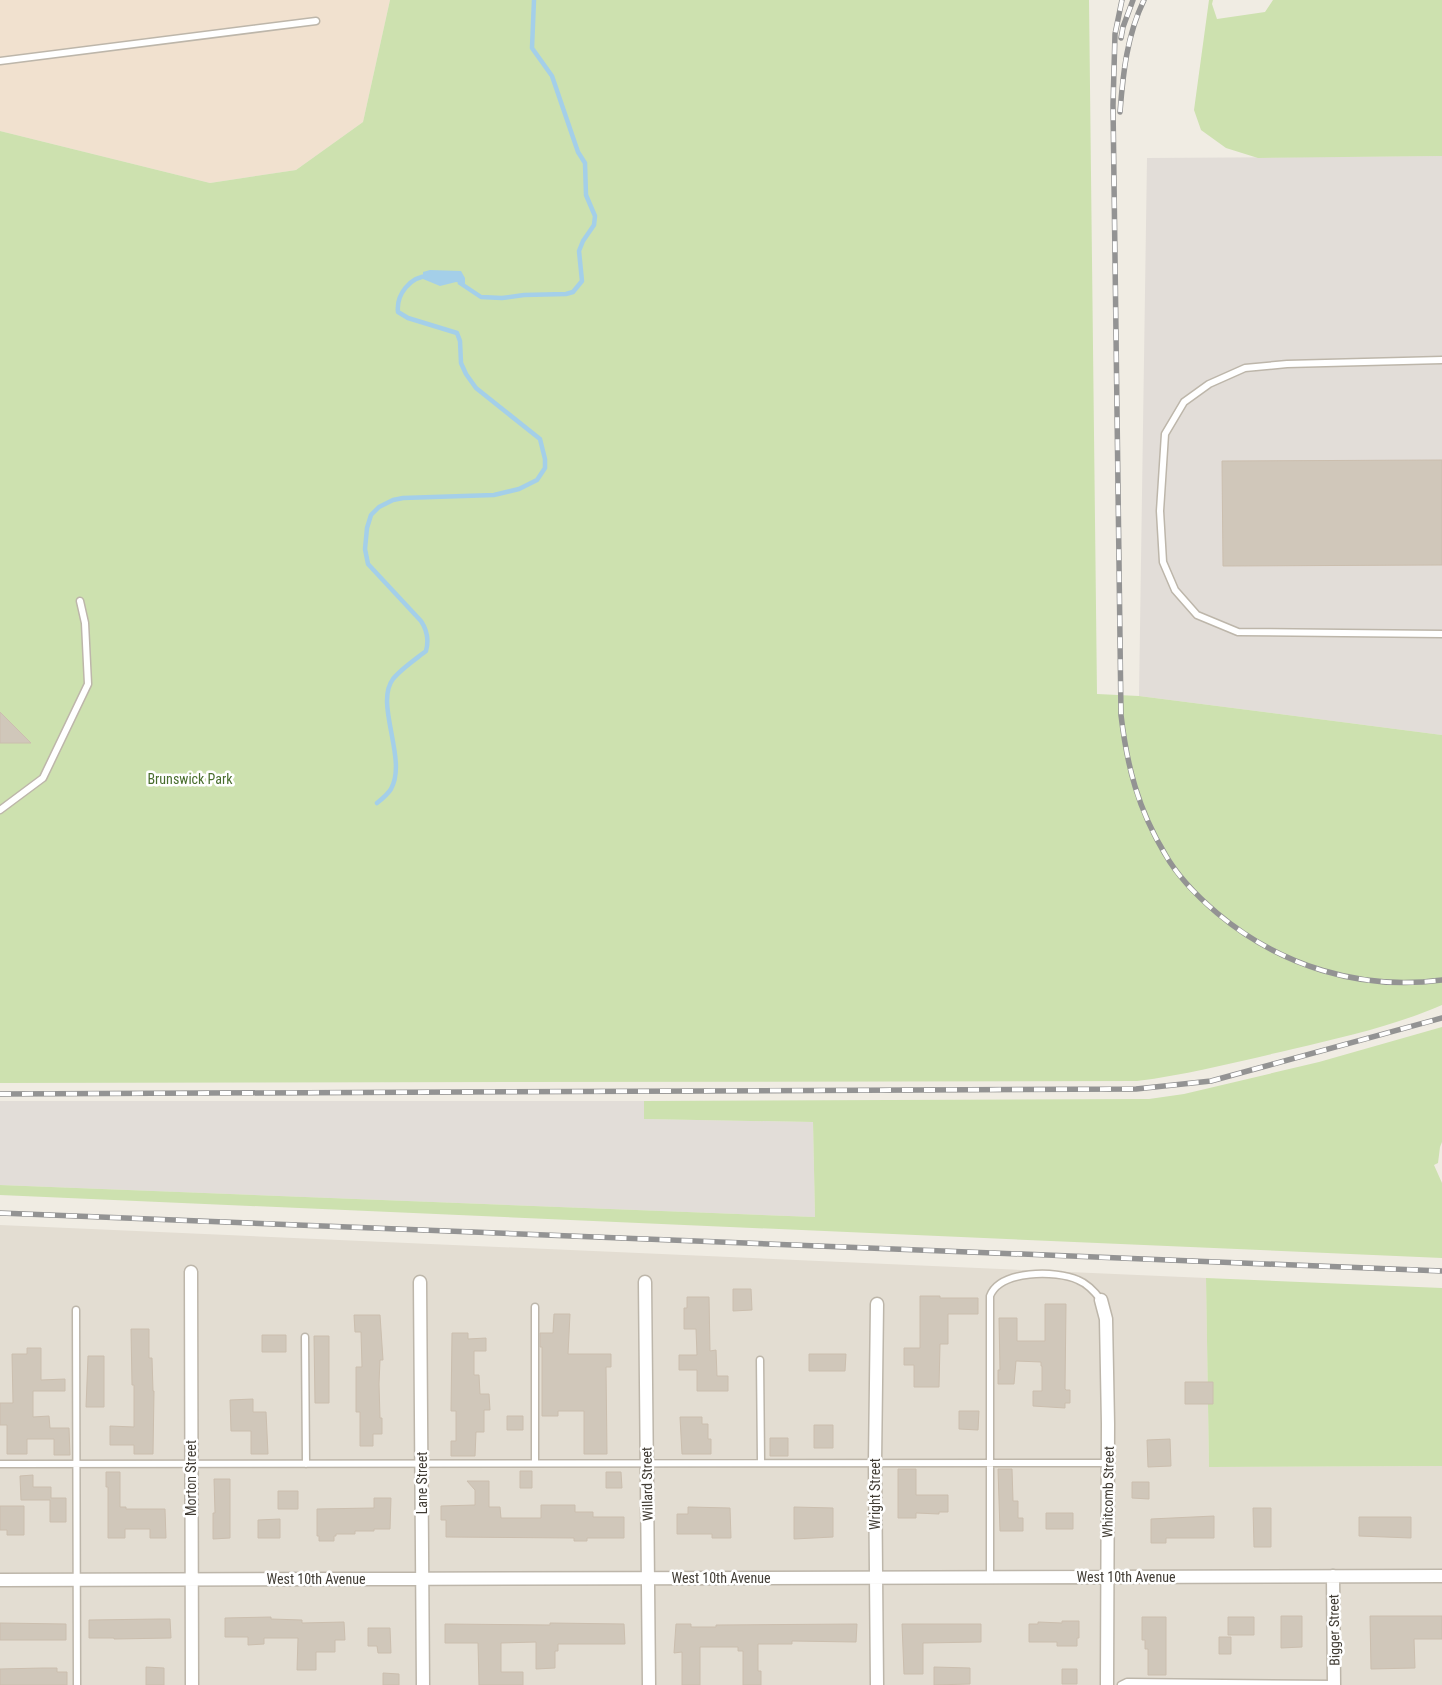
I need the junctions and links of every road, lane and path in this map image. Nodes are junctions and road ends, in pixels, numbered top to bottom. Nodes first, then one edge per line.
1 (316, 21) dead end
2 (0, 61) edge
3 (1442, 360) edge
4 (80, 602) dead end
5 (1442, 634) edge
6 (0, 810) edge
7 (191, 1272) dead end
8 (420, 1282) dead end
9 (645, 1282) dead end
10 (1101, 1300) joint
11 (877, 1304) dead end
12 (535, 1307) dead end
13 (76, 1310) dead end
14 (305, 1337) dead end
15 (760, 1360) dead end
16 (647, 1462) junction
17 (761, 1462) junction
18 (875, 1462) junction
19 (990, 1462) junction
20 (535, 1463) junction
21 (1108, 1463) junction
22 (0, 1464) edge
23 (78, 1464) junction
24 (190, 1464) junction
25 (306, 1464) junction
26 (421, 1464) junction
27 (1333, 1576) junction
28 (1442, 1576) edge
29 (422, 1578) junction
30 (648, 1578) junction
31 (876, 1578) junction
32 (990, 1578) junction
33 (1107, 1578) junction
34 (0, 1580) edge
35 (76, 1580) junction
36 (192, 1580) junction
37 (1224, 1684) edge
38 (1334, 1684) edge
39 (77, 1685) edge
40 (192, 1685) edge
41 (423, 1685) edge
42 (649, 1685) edge
43 (877, 1685) edge
44 (1107, 1685) edge
45 (1121, 1685) edge

1 - 2 lane
3 - 5 lane
4 - 6 lane
7 - 24 street, Morton Street
8 - 26 street, Lane Street
9 - 16 street, Willard Street
10 - 19 lane
10 - 21 street, Whitcomb Street
11 - 18 street, Wright Street
12 - 20 lane
13 - 23 lane
14 - 25 lane
15 - 17 lane
16 - 17 lane
16 - 20 lane
16 - 30 street, Willard Street
17 - 18 lane
18 - 19 lane
18 - 31 street, Wright Street
19 - 21 lane
19 - 32 lane
20 - 26 lane
21 - 33 street, Whitcomb Street
22 - 23 lane
23 - 24 lane
23 - 35 lane
24 - 25 lane
24 - 36 street, Morton Street
25 - 26 lane
26 - 29 street, Lane Street
27 - 28 street, West 10th Avenue
27 - 33 street, West 10th Avenue
27 - 38 street, Bigger Street
29 - 30 street, West 10th Avenue
29 - 36 street, West 10th Avenue
29 - 41 street, Lane Street
30 - 31 street, West 10th Avenue
30 - 42 street, Willard Street
31 - 32 street, West 10th Avenue
31 - 43 street, Wright Street
32 - 33 street, West 10th Avenue
33 - 44 street, Whitcomb Street
34 - 35 street, West 10th Avenue
35 - 36 street, West 10th Avenue
35 - 39 lane
36 - 40 street, Morton Street
37 - 38 lane
37 - 45 lane

